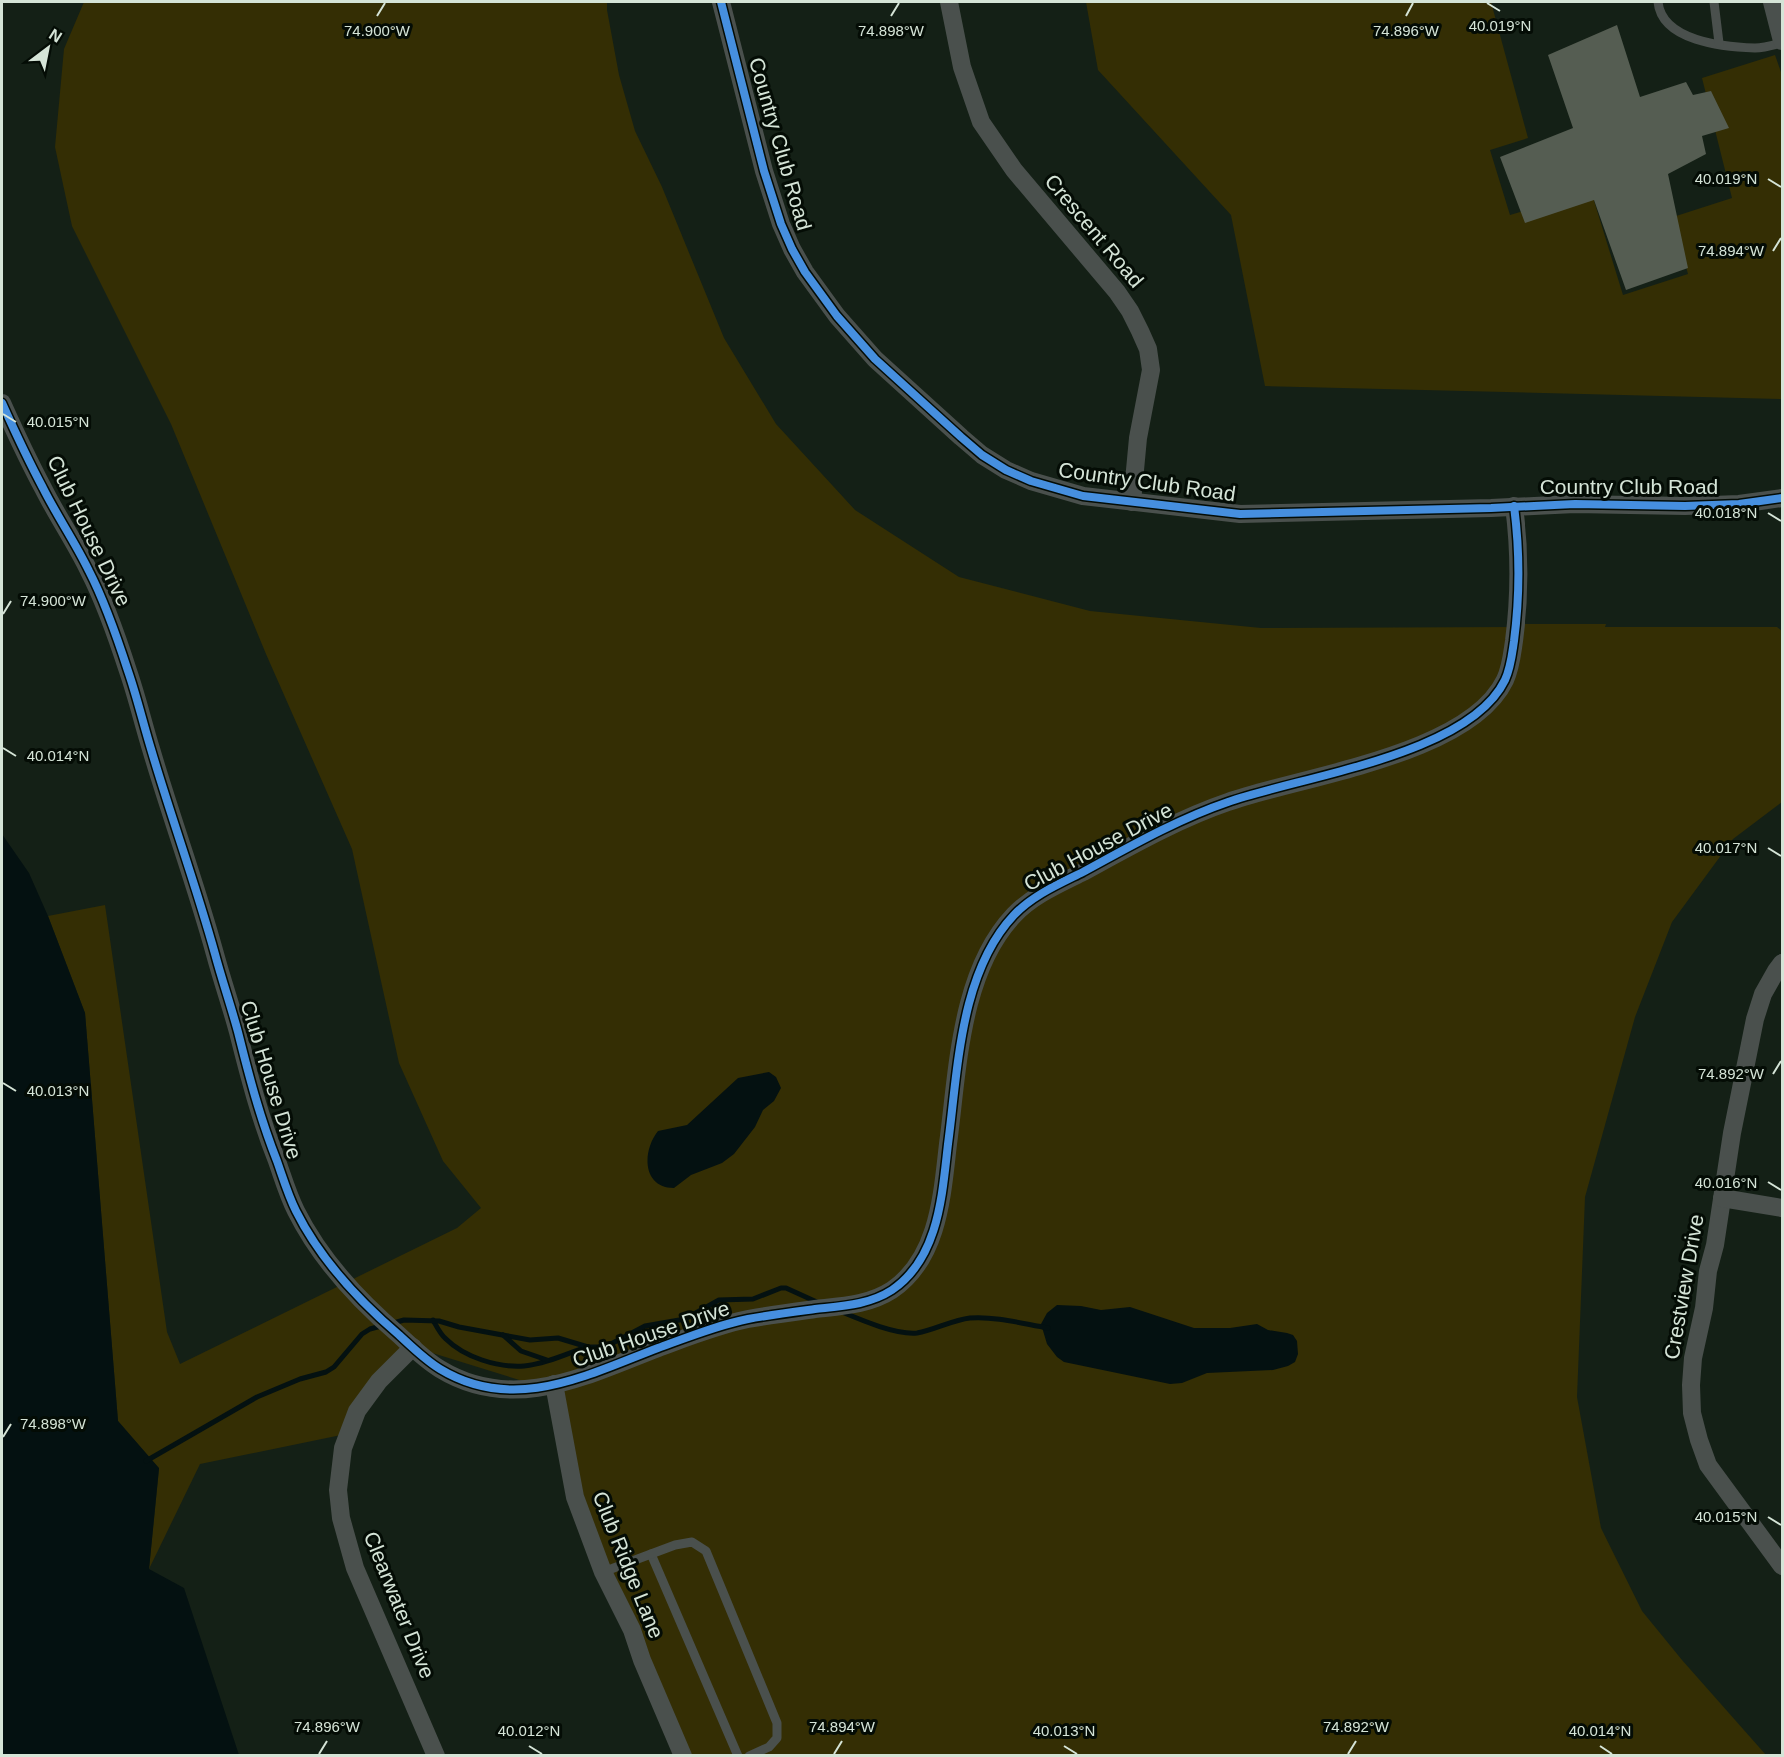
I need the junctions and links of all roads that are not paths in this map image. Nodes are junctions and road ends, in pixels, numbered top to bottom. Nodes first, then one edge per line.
1 (720, 2) edge
2 (949, 2) edge
3 (1658, 2) edge
4 (1714, 2) edge
5 (1772, 2) edge
6 (1782, 42) edge
7 (1719, 43) junction
8 (2, 403) edge
9 (1782, 498) edge
10 (1132, 502) junction
11 (1514, 506) junction
12 (1782, 963) edge
13 (1722, 1198) junction
14 (1782, 1208) edge
15 (413, 1347) junction
16 (554, 1384) junction
17 (651, 1554) junction
18 (1782, 1566) edge
19 (603, 1572) junction
20 (436, 1755) edge
21 (683, 1755) edge
22 (738, 1755) edge
23 (749, 1755) edge

1 - 10 street, Country Club Road
2 - 10 street, Crescent Road
3 - 7 lane
4 - 7 lane
5 - 6 street
6 - 7 lane
8 - 15 street, Club House Drive
9 - 11 street, Country Club Road
10 - 11 street, Country Club Road
11 - 16 street, Club House Drive
12 - 13 street, Crestview Drive
13 - 14 street
13 - 18 street, Crestview Drive
15 - 16 street, Club House Drive
15 - 20 street, Clearwater Drive
16 - 19 street, Club Ridge Lane
17 - 19 lane
17 - 22 lane
17 - 23 lane
19 - 21 street, Club Ridge Lane

